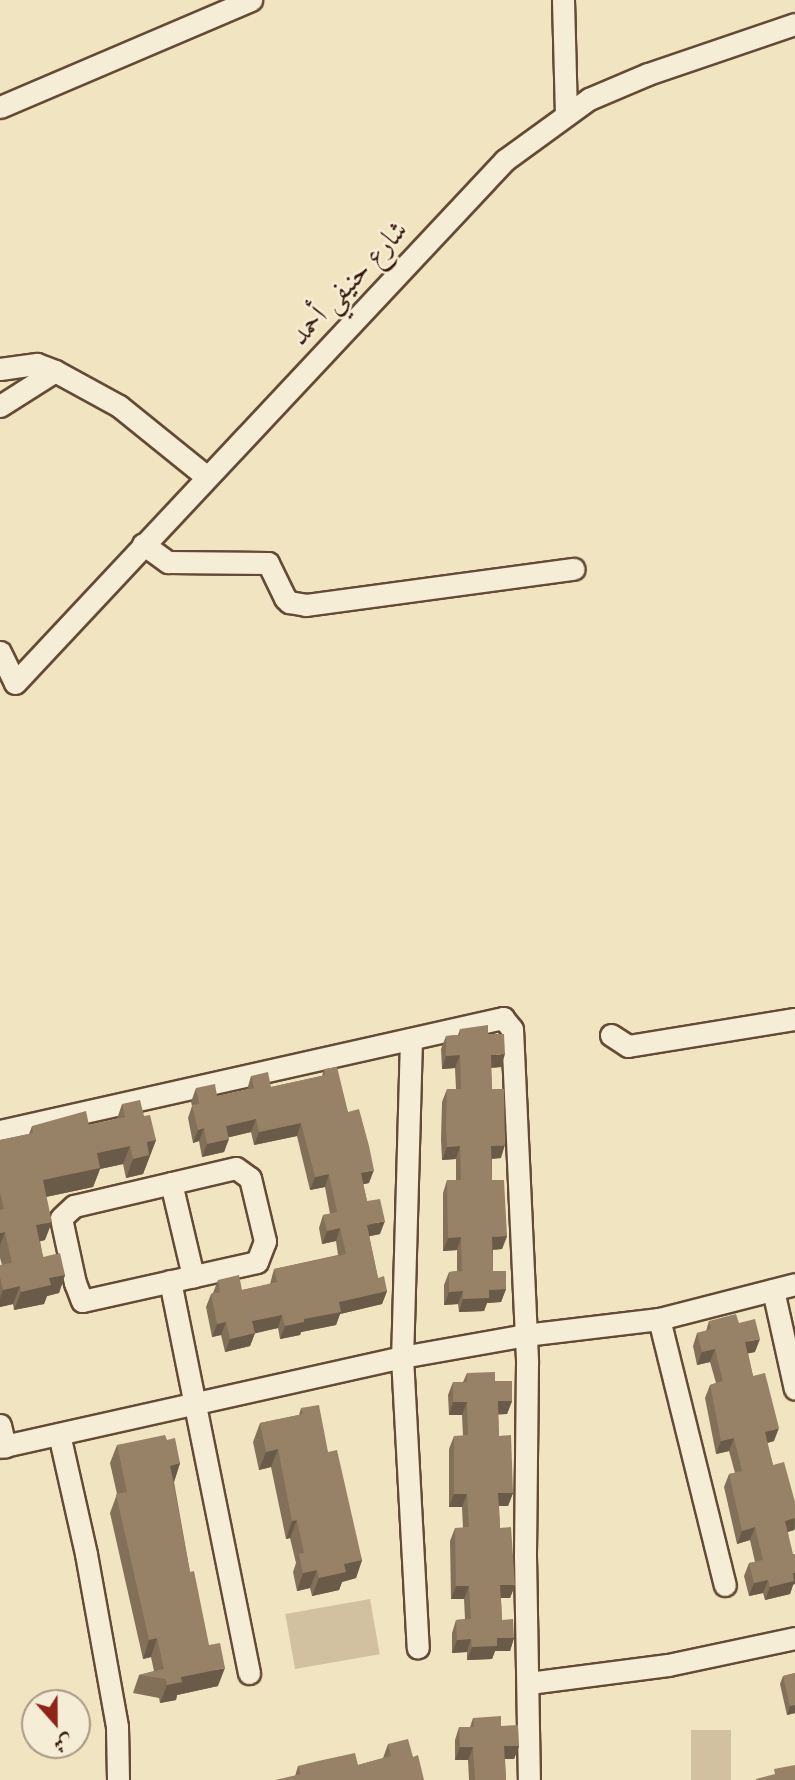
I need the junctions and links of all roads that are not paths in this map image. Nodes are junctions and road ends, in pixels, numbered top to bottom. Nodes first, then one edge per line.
1 (251, 0) edge
2 (563, 0) edge
3 (795, 24) edge
4 (0, 107) edge
5 (566, 113) junction
6 (0, 369) edge
7 (55, 371) junction
8 (0, 406) edge
9 (207, 477) junction
10 (144, 544) junction
11 (574, 569) dead end
12 (0, 652) edge
13 (795, 1019) edge
14 (611, 1035) dead end
15 (411, 1038) junction
16 (0, 1131) edge
17 (171, 1183) junction
18 (193, 1276) junction
19 (170, 1281) junction
20 (795, 1284) edge
21 (773, 1290) junction
22 (659, 1319) junction
23 (525, 1335) junction
24 (402, 1357) junction
25 (795, 1389) edge
26 (196, 1402) junction
27 (59, 1434) junction
28 (2, 1439) edge
29 (725, 1585) dead end
30 (795, 1638) edge
31 (418, 1648) dead end
32 (249, 1673) dead end
33 (529, 1683) junction
34 (118, 1780) edge
35 (529, 1780) edge

1 - 4 street
2 - 5 street
3 - 5 street, شارع حنيفي أحمد
5 - 9 street, شارع حنيفي أحمد
6 - 7 street
7 - 8 street
7 - 9 street
9 - 10 street, شارع حنيفي أحمد
10 - 11 street
10 - 12 street, شارع حنيفي أحمد
13 - 14 street
15 - 16 street
15 - 23 street
15 - 24 street
17 - 18 street
17 - 18 street
17 - 19 street
18 - 19 street
19 - 26 street
20 - 21 street
21 - 22 street
21 - 25 street
22 - 23 street
22 - 29 street
23 - 24 street
23 - 33 street
24 - 26 street
24 - 31 street
26 - 27 street
26 - 32 street
27 - 28 street
27 - 34 street
30 - 33 street
33 - 35 street

